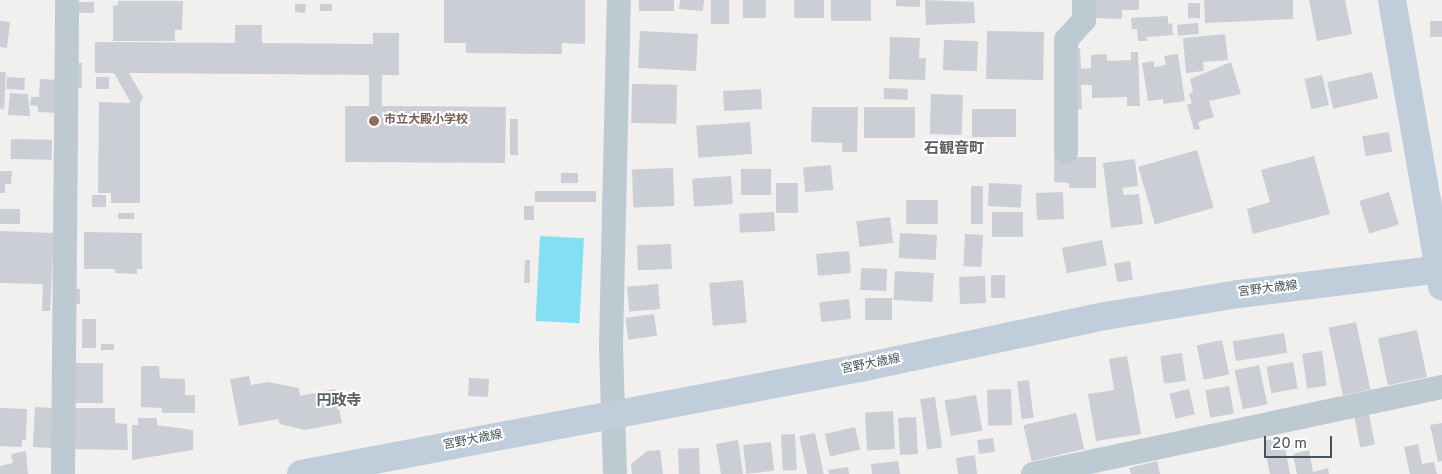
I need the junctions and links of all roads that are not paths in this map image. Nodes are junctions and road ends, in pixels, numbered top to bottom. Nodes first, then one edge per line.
1 (67, 0) edge
2 (619, 0) edge
3 (1084, 0) edge
4 (1392, 0) edge
5 (1066, 152) dead end
6 (1441, 275) edge
7 (1442, 387) edge
8 (612, 413) junction
9 (63, 474) edge
10 (301, 474) edge
11 (615, 474) edge
12 (1033, 474) edge

1 - 9 street
2 - 8 street
3 - 5 street
4 - 6 main road
6 - 8 main road, 宮野大歳線
7 - 12 street
8 - 10 main road, 宮野大歳線
8 - 11 street

